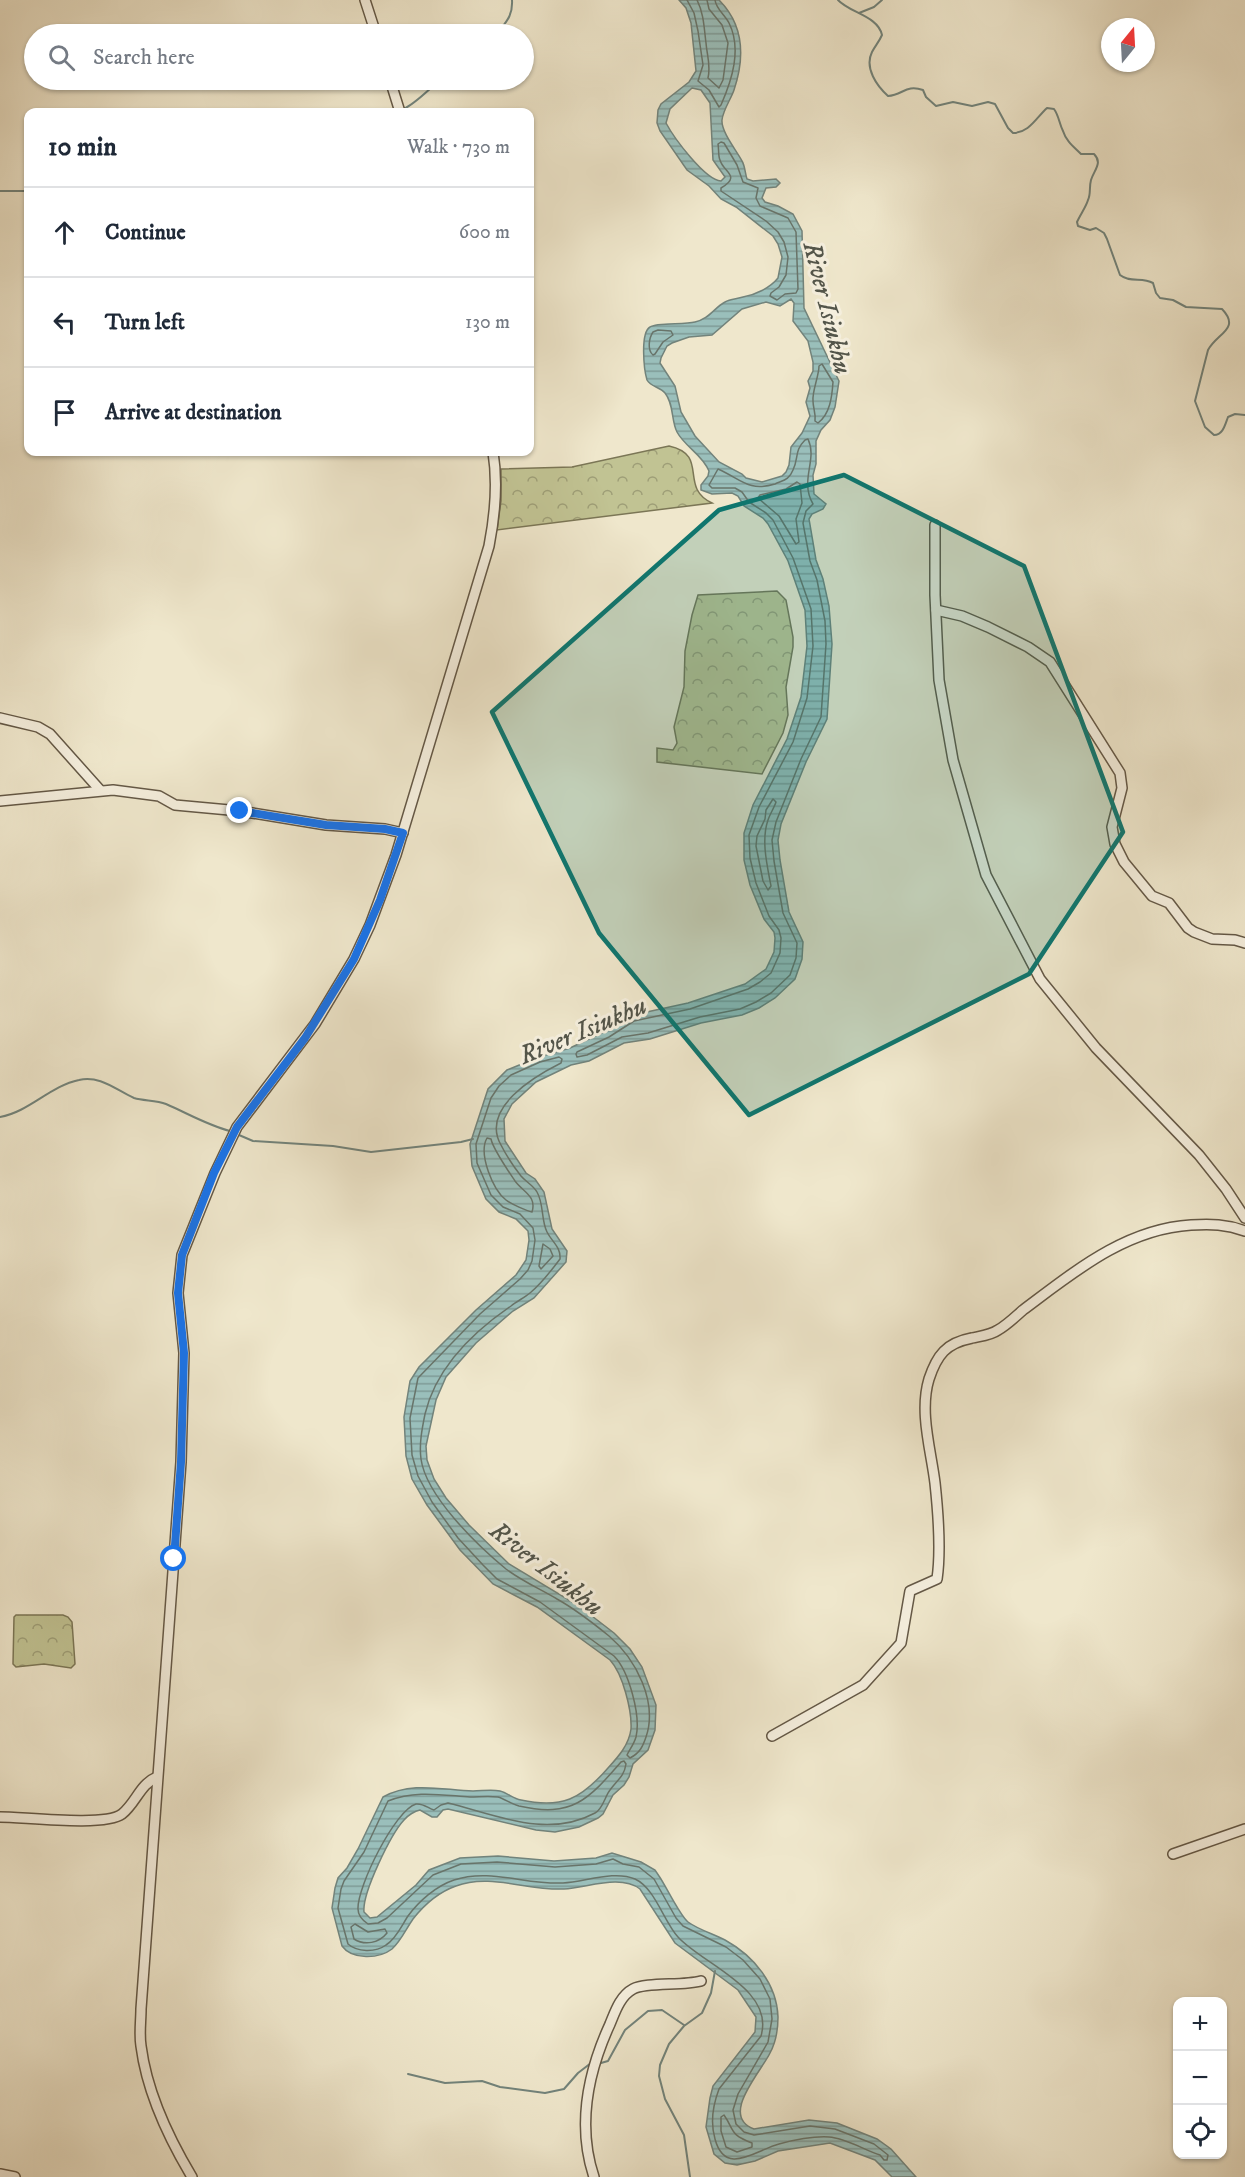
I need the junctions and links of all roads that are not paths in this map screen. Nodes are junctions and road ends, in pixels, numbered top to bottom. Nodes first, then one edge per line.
1 (365, 0) edge
2 (373, 24) edge
3 (393, 90) edge
4 (399, 108) edge
5 (493, 456) edge
6 (935, 525) dead end
7 (936, 610) junction
8 (0, 718) edge
9 (100, 790) junction
10 (0, 801) edge
11 (403, 833) junction
12 (1245, 943) edge
13 (1245, 1218) edge
14 (1245, 1231) edge
15 (772, 1736) dead end
16 (157, 1777) junction
17 (0, 1817) edge
18 (1245, 1829) edge
19 (1173, 1854) dead end
20 (701, 1981) dead end
21 (0, 2174) edge
22 (15, 2177) edge
23 (192, 2177) edge
24 (594, 2177) edge

1 - 2 street
3 - 4 street
5 - 11 street
6 - 7 street
7 - 12 street
7 - 13 street
8 - 9 street
9 - 10 street
9 - 11 street
11 - 16 street
14 - 15 street
16 - 17 street
16 - 23 street
18 - 19 street
20 - 24 street
21 - 22 street

